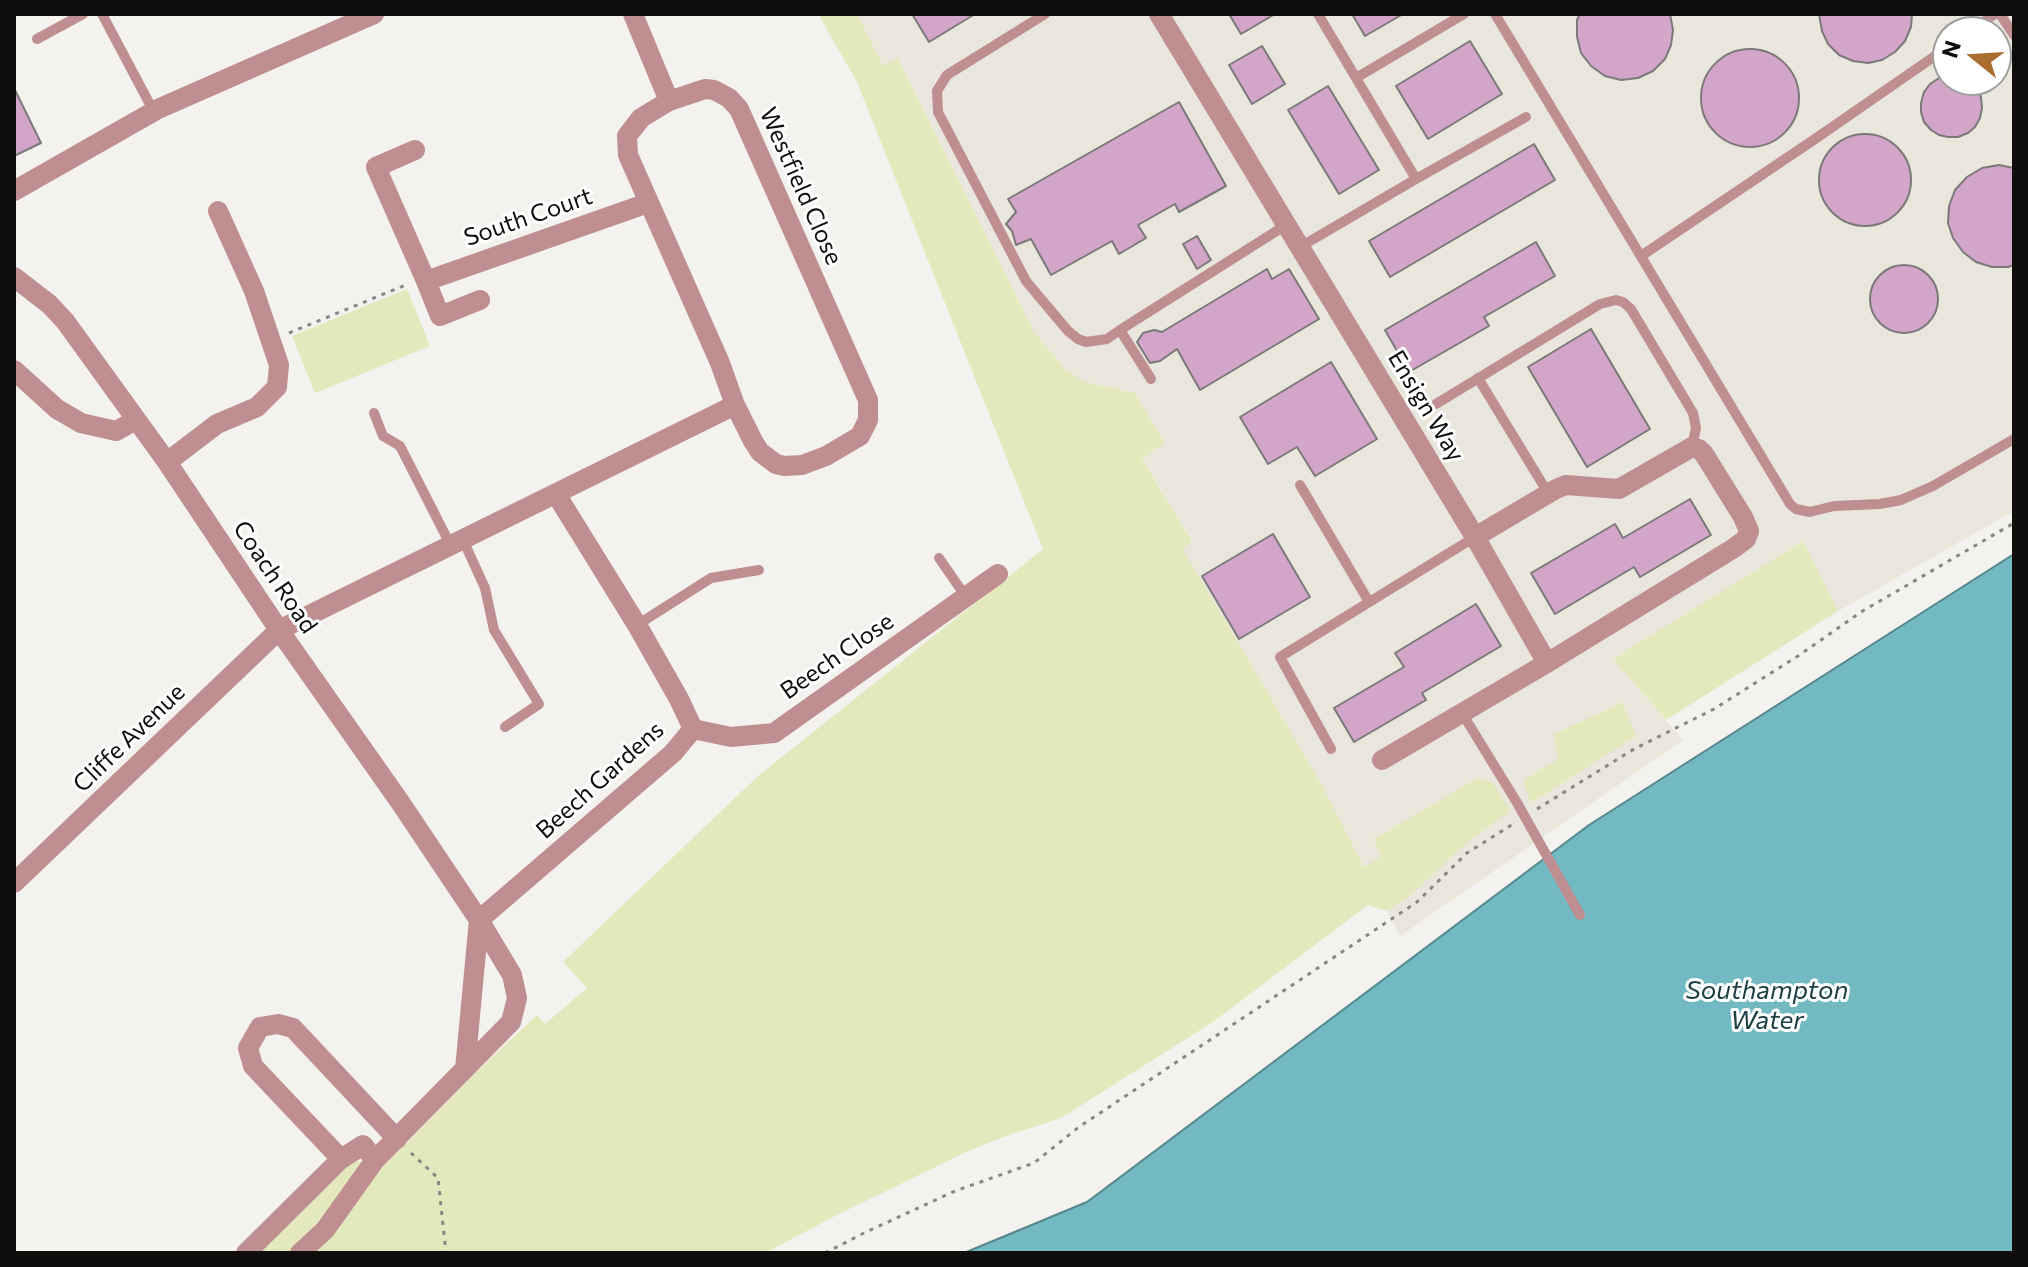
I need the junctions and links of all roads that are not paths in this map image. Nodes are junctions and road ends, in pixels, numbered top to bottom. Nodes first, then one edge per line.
1 (83, 14) edge
2 (102, 14) edge
3 (374, 14) edge
4 (633, 14) edge
5 (1045, 14) edge
6 (1159, 14) edge
7 (1318, 14) edge
8 (1464, 14) edge
9 (1495, 14) edge
10 (1997, 14) edge
11 (2014, 35) edge
12 (37, 39) dead end
13 (1932, 58) edge
14 (1356, 78) junction
15 (669, 101) junction
16 (154, 112) junction
17 (1526, 117) dead end
18 (415, 150) dead end
19 (1416, 179) junction
20 (14, 191) edge
21 (648, 203) junction
22 (218, 211) dead end
23 (1286, 225) junction
24 (1300, 247) junction
25 (1641, 256) junction
26 (14, 277) edge
27 (426, 279) junction
28 (480, 300) dead end
29 (1120, 330) junction
30 (14, 370) edge
31 (1478, 378) junction
32 (1151, 379) dead end
33 (1436, 404) dead end
34 (735, 405) junction
35 (374, 413) dead end
36 (136, 420) junction
37 (2014, 439) edge
38 (1692, 447) junction
39 (167, 462) junction
40 (1300, 485) dead end
41 (1548, 493) junction
42 (556, 494) junction
43 (1475, 537) junction
44 (457, 543) junction
45 (939, 558) dead end
46 (759, 570) dead end
47 (998, 574) dead end
48 (966, 597) junction
49 (1369, 602) junction
50 (637, 625) junction
51 (279, 630) junction
52 (1547, 663) junction
53 (1462, 713) junction
54 (505, 727) dead end
55 (693, 729) junction
56 (1331, 749) dead end
57 (1382, 760) dead end
58 (14, 883) edge
59 (1580, 915) dead end
60 (479, 920) junction
61 (465, 1069) junction
62 (397, 1139) junction
63 (341, 1159) junction
64 (375, 1160) junction
65 (246, 1253) edge
66 (300, 1253) edge

1 - 12 lane
2 - 16 lane
3 - 16 street
4 - 15 street
5 - 29 lane
6 - 23 street, Ensign Way
7 - 14 lane
8 - 14 lane
9 - 25 lane
10 - 11 lane
13 - 25 lane
14 - 19 lane
15 - 21 street, Westfield Close
15 - 34 street, Westfield Close
16 - 20 street
17 - 19 lane
18 - 27 street
19 - 24 lane
21 - 27 street, South Court
21 - 34 street, Westfield Close
22 - 39 street
23 - 24 street, Ensign Way
23 - 29 lane
24 - 43 street, Ensign Way
25 - 37 lane
26 - 36 street, Coach Road
27 - 28 street
29 - 32 lane
30 - 36 street
31 - 33 lane
31 - 38 lane
31 - 41 lane
34 - 42 street
35 - 44 lane
36 - 39 street, Coach Road
38 - 41 street
38 - 52 street
39 - 51 street, Coach Road
40 - 49 lane
41 - 43 street
42 - 44 street
42 - 50 street, Beech Gardens
43 - 49 lane
43 - 52 street, Ensign Way
44 - 51 street
44 - 54 lane
45 - 48 lane
46 - 50 lane
47 - 48 street, Beech Close
48 - 55 street, Beech Close
49 - 56 lane
50 - 55 street, Beech Gardens
51 - 58 street, Cliffe Avenue
51 - 60 street, Coach Road
52 - 53 street
53 - 57 street
53 - 59 lane
55 - 60 street, Beech Gardens
60 - 61 street
60 - 61 street, Coach Road
61 - 62 street
62 - 63 street
62 - 64 street
63 - 64 street
63 - 65 street
64 - 66 street

